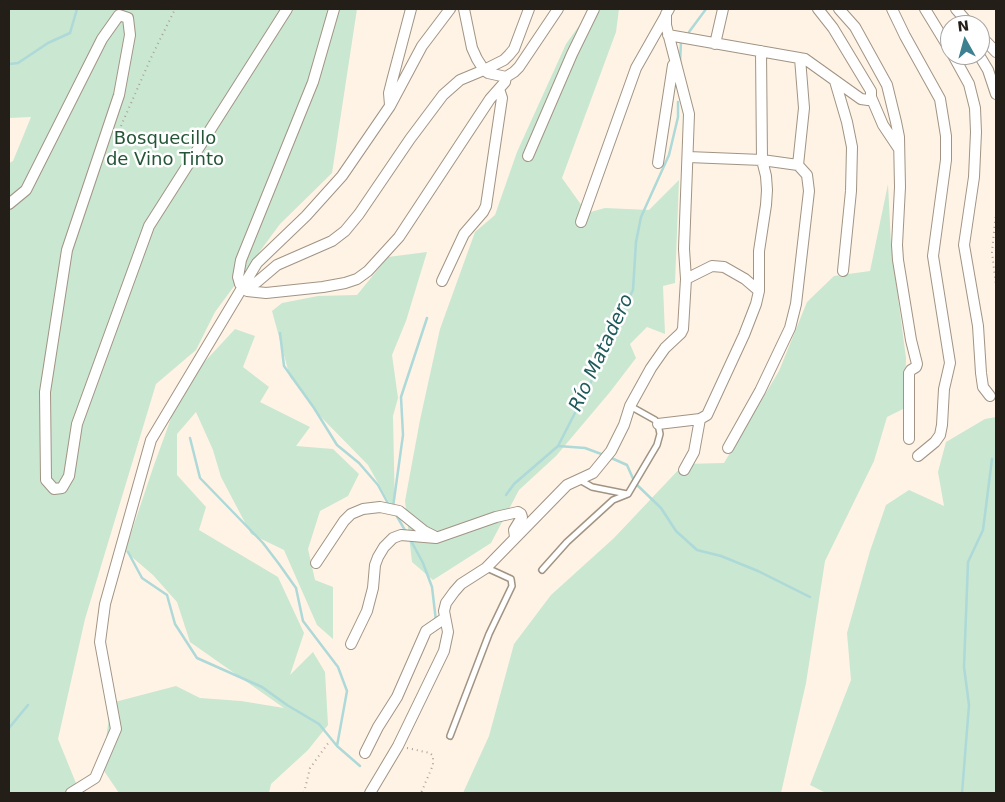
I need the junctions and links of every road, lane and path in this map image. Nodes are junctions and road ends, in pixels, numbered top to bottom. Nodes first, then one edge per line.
1 (175, 9) edge
2 (287, 9) edge
3 (334, 9) edge
4 (411, 9) edge
5 (450, 9) edge
6 (464, 9) edge
7 (529, 9) edge
8 (558, 9) edge
9 (594, 9) edge
10 (722, 9) edge
11 (818, 9) edge
12 (838, 9) edge
13 (892, 9) edge
14 (925, 9) edge
15 (667, 12) edge
16 (940, 34) edge
17 (668, 36) junction
18 (716, 44) junction
19 (761, 51) junction
20 (800, 58) junction
21 (674, 59) junction
22 (959, 65) edge
23 (985, 65) edge
24 (484, 70) junction
25 (506, 76) junction
26 (835, 80) junction
27 (499, 89) junction
28 (996, 94) edge
29 (871, 97) junction
30 (390, 106) junction
31 (106, 132) junction
32 (900, 150) junction
33 (528, 156) dead end
34 (688, 157) junction
35 (762, 160) junction
36 (658, 163) dead end
37 (798, 165) junction
38 (9, 204) edge
39 (996, 212) edge
40 (581, 222) dead end
41 (843, 271) dead end
42 (686, 279) junction
43 (442, 281) dead end
44 (996, 286) edge
45 (244, 287) junction
46 (759, 290) junction
47 (990, 396) dead end
48 (630, 406) junction
49 (700, 419) junction
50 (658, 424) junction
51 (909, 439) dead end
52 (728, 448) dead end
53 (918, 456) dead end
54 (684, 470) dead end
55 (578, 479) junction
56 (628, 494) junction
57 (515, 537) junction
58 (437, 538) junction
59 (316, 563) dead end
60 (486, 568) junction
61 (542, 570) dead end
62 (445, 618) junction
63 (351, 644) dead end
64 (450, 736) dead end
65 (329, 742) dead end
66 (398, 746) junction
67 (365, 753) dead end
68 (71, 793) edge
69 (304, 793) edge
70 (370, 793) edge
71 (421, 793) edge

1 - 31 path
2 - 31 street
3 - 45 street
4 - 30 street
5 - 30 street
6 - 24 street
7 - 24 street
8 - 25 street
9 - 33 street
10 - 18 street
11 - 29 street
12 - 32 street
13 - 53 street
14 - 16 street
15 - 17 street
15 - 40 street
17 - 18 street
17 - 21 street
18 - 19 street
19 - 20 street
19 - 35 street
20 - 26 street
20 - 37 street
21 - 34 street
21 - 36 street
22 - 47 street
23 - 28 street
24 - 25 street
24 - 45 street
25 - 27 street
26 - 29 street
26 - 41 street
27 - 43 street
27 - 45 street
29 - 32 street
30 - 45 street
31 - 38 street
32 - 51 street
34 - 35 street
34 - 42 street
35 - 37 street
35 - 46 street
37 - 52 street
39 - 44 path
42 - 46 street
42 - 48 street
45 - 68 street
46 - 49 street
48 - 50 lane
48 - 55 street
49 - 50 street
49 - 54 street
50 - 56 lane
55 - 56 lane
55 - 57 street
56 - 61 lane
57 - 58 street
57 - 60 street
58 - 59 street
58 - 63 street
60 - 62 street
60 - 64 lane
62 - 66 street
62 - 67 street
65 - 69 path
66 - 70 street
66 - 71 path

